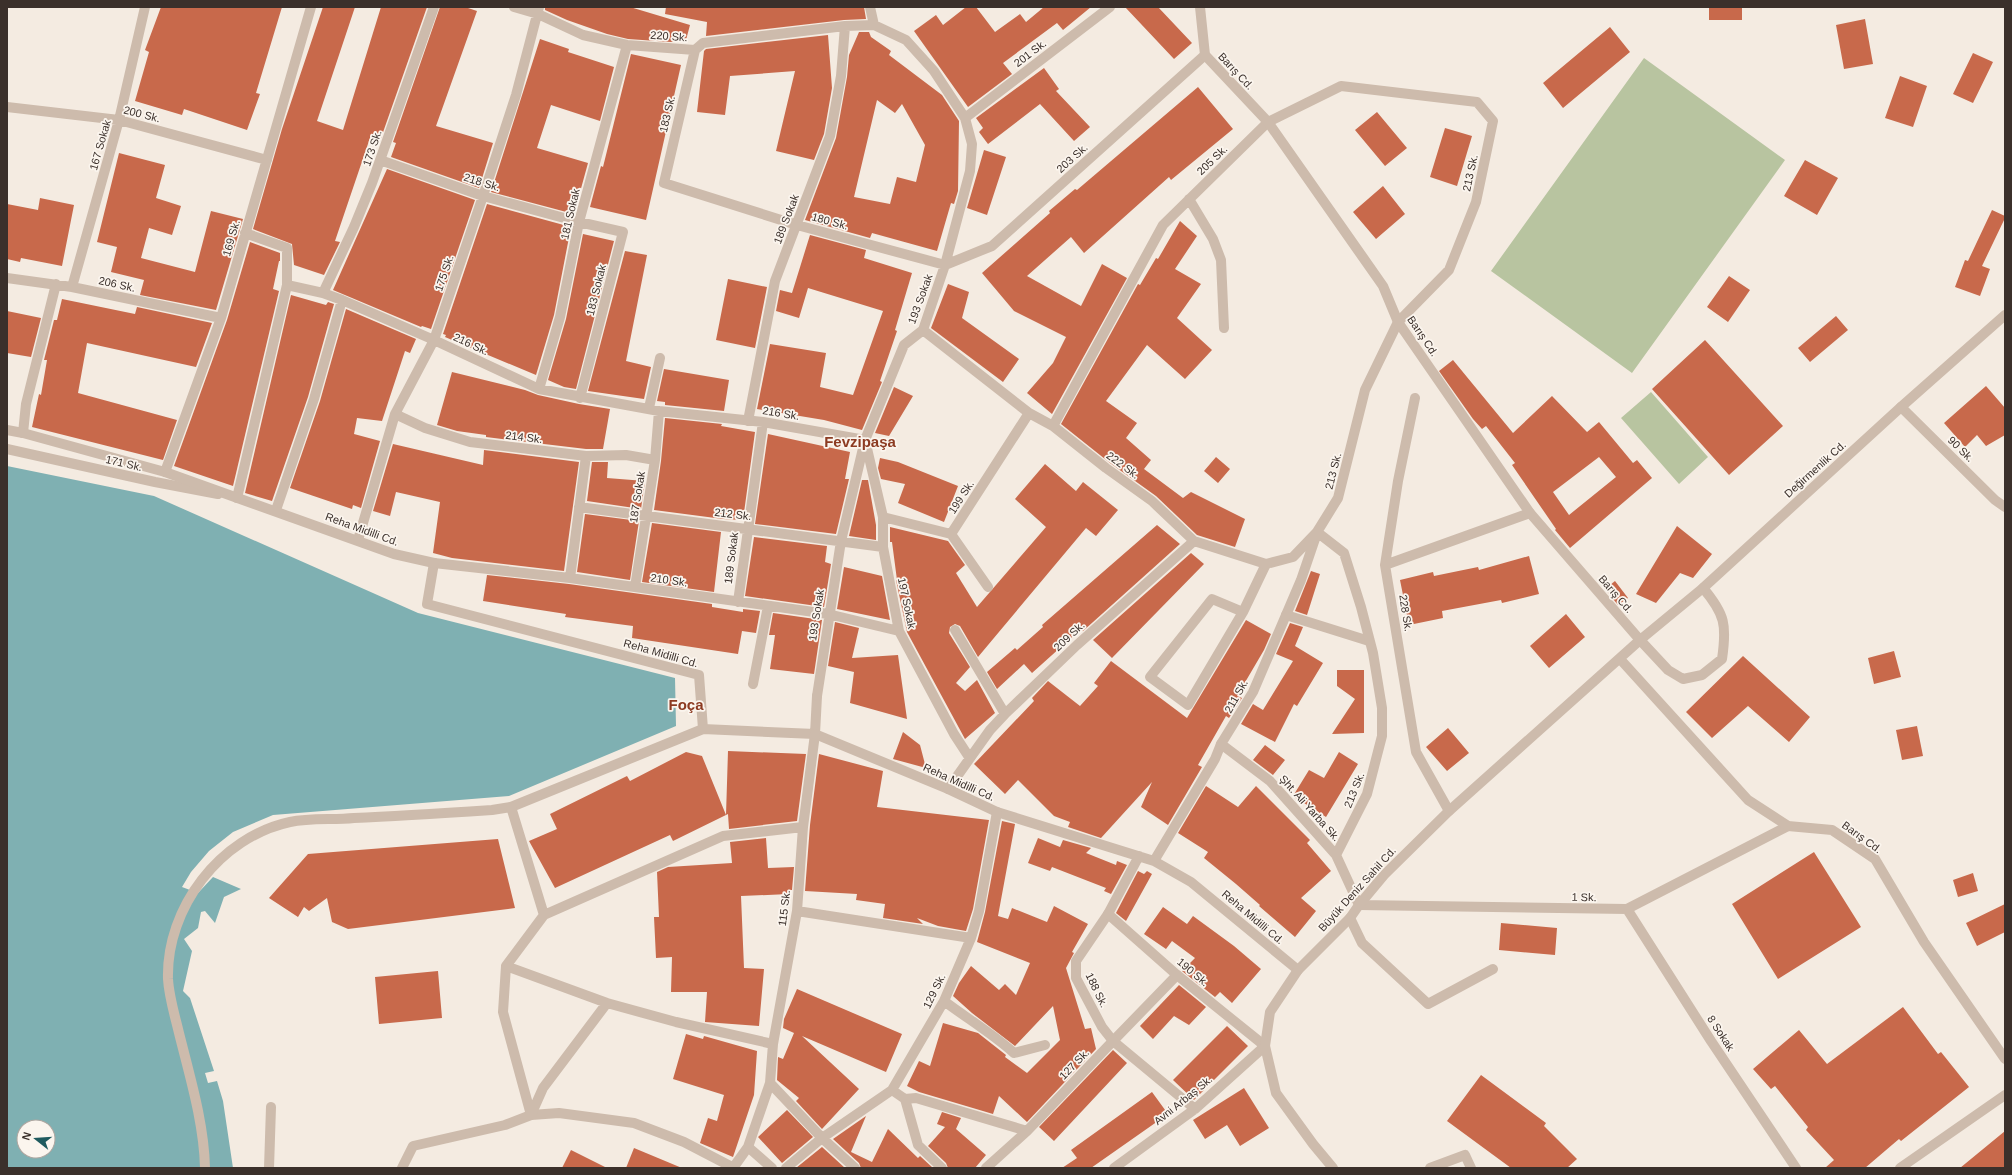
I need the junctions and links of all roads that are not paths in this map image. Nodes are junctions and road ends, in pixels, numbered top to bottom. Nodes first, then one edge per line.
1 (145, 7) edge
2 (312, 7) edge
3 (434, 7) edge
4 (514, 7) edge
5 (870, 7) edge
6 (1110, 7) edge
7 (1198, 9) edge
8 (539, 10) edge
9 (874, 25) junction
10 (845, 26) junction
11 (627, 45) junction
12 (695, 50) junction
13 (1205, 55) junction
14 (7, 107) edge
15 (965, 118) junction
16 (119, 120) junction
17 (1493, 121) joint
18 (1268, 122) junction
19 (267, 160) junction
20 (380, 160) junction
21 (664, 183) joint
22 (483, 196) junction
23 (1189, 199) junction
24 (579, 222) junction
25 (797, 225) junction
26 (245, 234) junction
27 (945, 265) junction
28 (7, 278) edge
29 (56, 284) junction
30 (288, 285) junction
31 (72, 287) junction
32 (323, 293) junction
33 (342, 300) junction
34 (2005, 315) edge
35 (221, 318) junction
36 (1398, 322) junction
37 (1224, 328) dead end
38 (923, 330) junction
39 (434, 340) junction
40 (660, 358) dead end
41 (539, 389) junction
42 (580, 398) junction
43 (1415, 398) dead end
44 (1901, 407) junction
45 (654, 409) junction
46 (1029, 413) junction
47 (395, 414) junction
48 (748, 420) junction
49 (762, 422) junction
50 (1053, 426) junction
51 (7, 430) edge
52 (23, 433) junction
53 (865, 440) junction
54 (7, 449) edge
55 (586, 456) junction
56 (655, 460) junction
57 (165, 472) junction
58 (237, 498) junction
59 (579, 507) junction
60 (2005, 507) edge
61 (276, 510) junction
62 (1530, 513) junction
63 (645, 516) junction
64 (883, 517) junction
65 (747, 528) junction
66 (1317, 532) junction
67 (951, 534) junction
68 (358, 540) junction
69 (841, 541) junction
70 (1194, 541) junction
71 (883, 547) junction
72 (434, 563) junction
73 (1266, 564) junction
74 (1385, 565) junction
75 (570, 578) junction
76 (635, 587) junction
77 (988, 587) dead end
78 (1703, 588) junction
79 (738, 602) junction
80 (768, 606) junction
81 (1243, 612) junction
82 (828, 614) junction
83 (1286, 615) junction
84 (955, 630) dead end
85 (899, 631) junction
86 (1369, 640) junction
87 (1640, 640) junction
88 (1620, 659) junction
89 (753, 684) dead end
90 (1005, 714) junction
91 (703, 730) junction
92 (815, 734) junction
93 (1221, 744) junction
94 (969, 757) junction
95 (948, 789) junction
96 (511, 807) junction
97 (1449, 811) junction
98 (997, 812) junction
99 (1788, 826) junction
100 (803, 827) junction
101 (1336, 855) junction
102 (1139, 856) junction
103 (1154, 861) junction
104 (1359, 904) junction
105 (1628, 909) junction
106 (797, 911) junction
107 (1108, 914) junction
108 (544, 915) junction
109 (1350, 918) junction
110 (971, 938) junction
111 (506, 966) junction
112 (1493, 969) dead end
113 (1298, 970) junction
114 (1177, 975) junction
115 (944, 1001) junction
116 (607, 1004) junction
117 (1113, 1041) junction
118 (773, 1044) junction
119 (1045, 1045) dead end
120 (1264, 1046) junction
121 (2005, 1059) edge
122 (770, 1083) junction
123 (892, 1090) junction
124 (2005, 1095) edge
125 (906, 1099) junction
126 (271, 1107) dead end
127 (1195, 1109) junction
128 (531, 1115) junction
129 (1026, 1131) junction
130 (822, 1138) junction
131 (748, 1147) junction
132 (205, 1168) edge
133 (269, 1168) edge
134 (402, 1168) edge
135 (733, 1168) edge
136 (772, 1168) edge
137 (786, 1168) edge
138 (855, 1168) edge
139 (942, 1168) edge
140 (986, 1168) edge
141 (1114, 1168) edge
142 (1333, 1168) edge
143 (1430, 1168) edge
144 (1471, 1168) edge
145 (1796, 1168) edge
146 (1900, 1168) edge

1 - 16 street, 167 Sokak
2 - 19 street, 169 Sk.
3 - 20 street, 173 Sk.
4 - 8 street, 220 Sk.
5 - 9 street
6 - 15 street, 201 Sk.
7 - 13 street, Barış Cd.
8 - 11 street, 220 Sk.
8 - 22 street, 175 Sk.
9 - 10 street, 220 Sk.
9 - 15 street, 193 Sokak
10 - 12 street, 220 Sk.
10 - 25 street, 189 Sokak
11 - 12 street, 220 Sk.
11 - 24 street, 181 Sokak
12 - 21 street, 183 Sk.
13 - 18 street, Barış Cd.
13 - 27 street, 203 Sk.
14 - 16 street, 200 Sk.
15 - 27 street, 193 Sokak
16 - 19 street, 200 Sk.
16 - 31 street, 167 Sokak
17 - 18 street, 205 Sk.
17 - 36 street, 213 Sk.
18 - 23 street, 205 Sk.
18 - 36 street, Barış Cd.
19 - 26 street, 169 Sk.
20 - 22 street, 218 Sk.
20 - 32 street, 173 Sk.
21 - 25 street, 180 Sk.
22 - 24 street, 218 Sk.
22 - 39 street, 175 Sk.
23 - 37 street
23 - 50 street, 205 Sk.
24 - 41 street, 181 Sokak
24 - 42 street, 183 Sokak
25 - 27 street, 180 Sk.
25 - 48 street, 189 Sokak
26 - 30 street
26 - 35 street, 169 Sk.
27 - 38 street, 193 Sokak
28 - 29 street, 206 Sk.
29 - 31 street, 206 Sk.
29 - 52 street
30 - 32 street, 216 Sk.
30 - 58 street
31 - 35 street, 206 Sk.
32 - 33 street, 216 Sk.
33 - 39 street, 216 Sk.
33 - 61 street
34 - 44 street, Değirmenlik Cd.
35 - 57 street, 169 Sk.
36 - 62 street, Barış Cd.
36 - 66 street, 213 Sk.
38 - 46 street, 222 Sk.
38 - 53 street, 193 Sokak
39 - 41 street, 216 Sk.
39 - 47 street, 175 Sk.
40 - 45 street, 187 Sokak
41 - 42 street, 216 Sk.
42 - 45 street, 216 Sk.
43 - 74 street, 228 Sk.
44 - 60 street, 90 Sk.
44 - 78 street, Değirmenlik Cd.
45 - 48 street, 216 Sk.
45 - 56 street, 187 Sokak
46 - 50 street, 222 Sk.
46 - 67 street, 199 Sk.
47 - 55 street, 214 Sk.
47 - 68 street, 175 Sk.
48 - 49 street, 216 Sk.
49 - 53 street, 216 Sk.
49 - 65 street, 189 Sokak
50 - 70 street, 222 Sk.
51 - 52 street, Reha Midilli Cd.
52 - 57 street, Reha Midilli Cd.
53 - 64 street, 197 Sokak
53 - 69 street, 193 Sokak
54 - 58 street, 171 Sk.
55 - 56 street, 214 Sk.
55 - 59 street
56 - 63 street, 187 Sokak
57 - 58 street, Reha Midilli Cd.
58 - 61 street, Reha Midilli Cd.
59 - 63 street, 212 Sk.
59 - 75 street
61 - 68 street, Reha Midilli Cd.
62 - 74 street
62 - 87 street, Barış Cd.
63 - 65 street, 212 Sk.
63 - 76 street, 187 Sokak
64 - 67 street
64 - 71 street, 197 Sokak
65 - 69 street, 212 Sk.
65 - 79 street, 189 Sokak
66 - 73 street
66 - 83 street, 211 Sk.
66 - 86 street, 213 Sk.
67 - 77 street
68 - 72 street, Reha Midilli Cd.
69 - 71 street, 212 Sk.
69 - 82 street, 193 Sokak
70 - 73 street, 222 Sk.
70 - 90 street, 209 Sk.
71 - 85 street, 197 Sokak
72 - 75 street, 210 Sk.
72 - 91 street, Reha Midilli Cd.
73 - 81 street
74 - 97 street, 228 Sk.
75 - 76 street, 210 Sk.
76 - 79 street, 210 Sk.
78 - 87 street, Değirmenlik Cd.
78 - 87 street, Barış Cd.
79 - 80 street, 210 Sk.
80 - 82 street, 210 Sk.
80 - 89 street
81 - 81 street
82 - 85 street, 210 Sk.
82 - 92 street, 193 Sokak
83 - 86 street
83 - 93 street, 211 Sk.
84 - 90 street
85 - 94 street, 197 Sokak
86 - 101 street, 213 Sk.
87 - 88 street, Büyük Deniz Sahil Cd.
88 - 97 street, Büyük Deniz Sahil Cd.
88 - 99 street, Barış Cd.
90 - 94 street, 209 Sk.
91 - 92 street, Reha Midilli Cd.
91 - 96 street
92 - 95 street, Reha Midilli Cd.
92 - 100 street, 115 Sk.
93 - 101 street, Şht. Ali Yarba Sk.
93 - 103 street, 211 Sk.
94 - 95 street, 209 Sk.
95 - 98 street, Reha Midilli Cd.
96 - 108 street
96 - 132 street
97 - 104 street, Büyük Deniz Sahil Cd.
98 - 102 street, Reha Midilli Cd.
98 - 110 street, 129 Sk.
99 - 105 street, 1 Sk.
99 - 121 street, Barış Cd.
100 - 106 street, 115 Sk.
100 - 108 street
101 - 104 street, Şht. Ali Yarba Sk.
102 - 103 street, Reha Midilli Cd.
102 - 107 street, 188 Sk.
103 - 113 street, Reha Midilli Cd.
104 - 105 street, 1 Sk.
104 - 109 street, Büyük Deniz Sahil Cd.
105 - 145 street, 8 Sokak
106 - 110 street
106 - 118 street, 115 Sk.
107 - 114 street, 190 Sk.
107 - 117 street, 188 Sk.
108 - 111 street
109 - 112 street
109 - 113 street, Büyük Deniz Sahil Cd.
110 - 115 street, 129 Sk.
111 - 116 street
111 - 128 street
113 - 120 street, Büyük Deniz Sahil Cd.
114 - 117 street, 127 Sk.
114 - 120 street, 190 Sk.
115 - 119 street
115 - 123 street, 129 Sk.
116 - 118 street
116 - 128 street
117 - 127 street, 188 Sk.
117 - 129 street, 127 Sk.
118 - 122 street, 115 Sk.
120 - 127 street, Avni Arbaş Sk.
120 - 142 street, Büyük Deniz Sahil Cd.
122 - 130 street
122 - 131 street, 115 Sk.
123 - 125 street
123 - 130 street, 129 Sk.
124 - 146 street
125 - 129 street
125 - 139 street
126 - 133 street
127 - 141 street, Avni Arbaş Sk.
128 - 134 street
128 - 135 street
129 - 140 street, 127 Sk.
130 - 137 street, 129 Sk.
130 - 138 street
131 - 135 street, 115 Sk.
131 - 136 street
143 - 144 street

